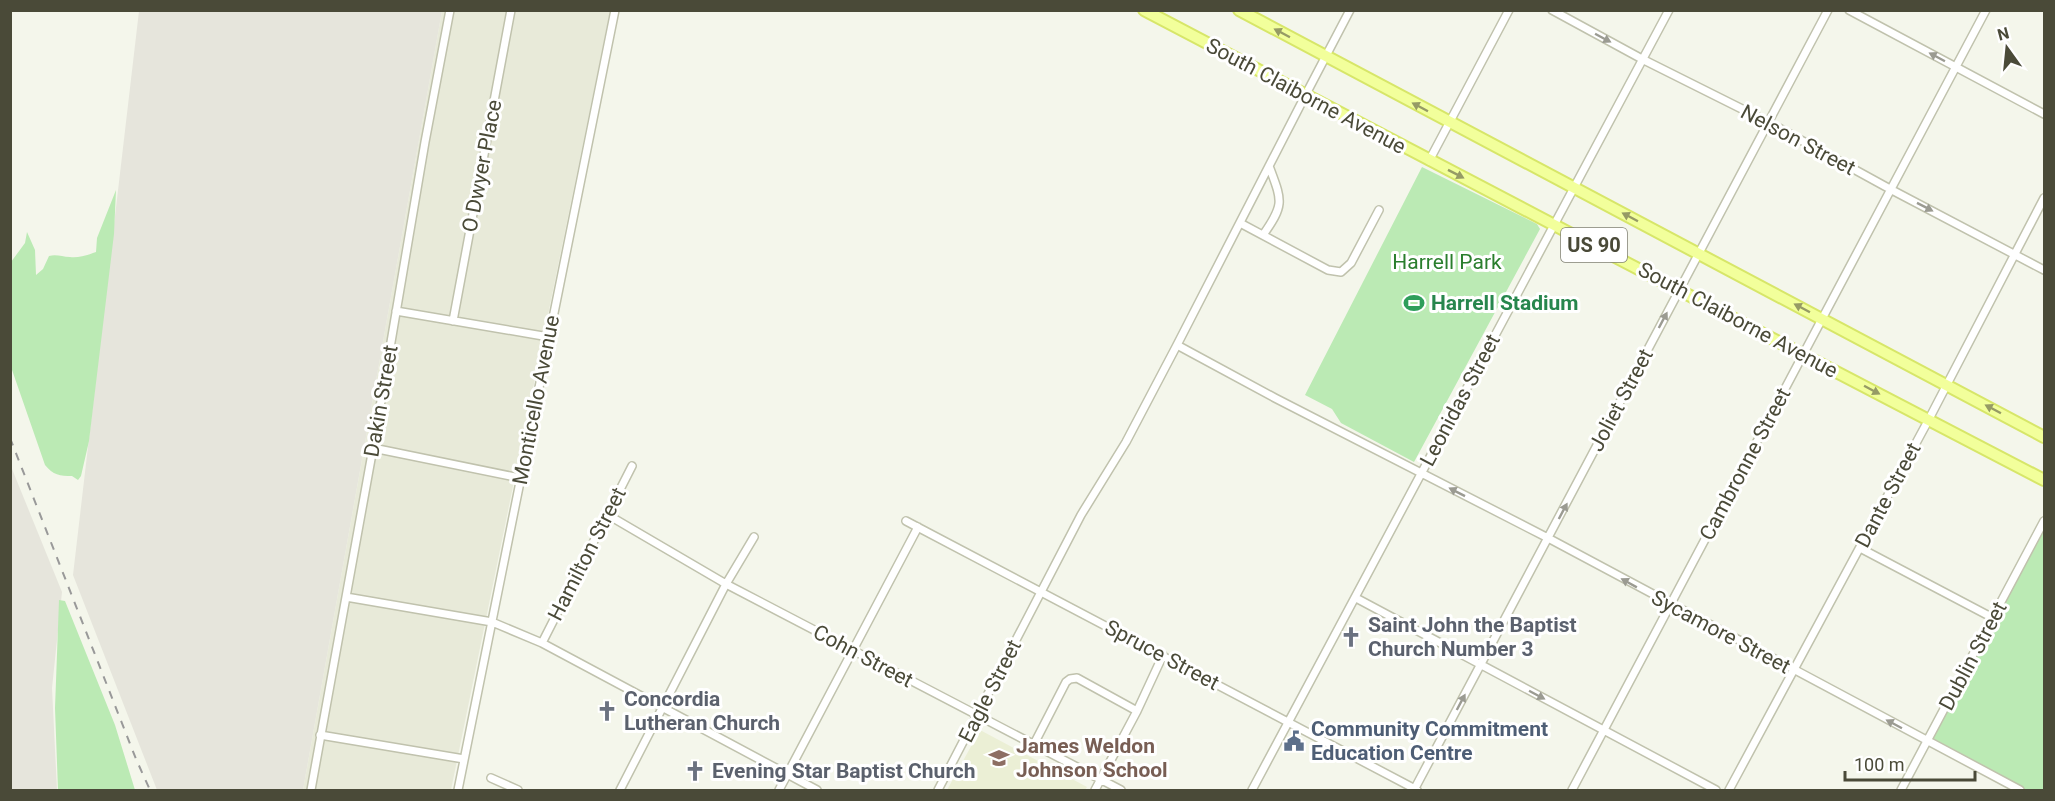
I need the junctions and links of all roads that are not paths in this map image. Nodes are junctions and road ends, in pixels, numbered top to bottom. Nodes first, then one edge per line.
1 (450, 10) edge
2 (512, 10) edge
3 (615, 10) edge
4 (1144, 10) edge
5 (1239, 10) edge
6 (1350, 10) edge
7 (1509, 10) edge
8 (1552, 10) edge
9 (1669, 10) edge
10 (1828, 10) edge
11 (1849, 10) edge
12 (1986, 10) edge
13 (1325, 56) junction
14 (1642, 59) junction
15 (1955, 67) junction
16 (1305, 96) junction
17 (2044, 114) edge
18 (1768, 122) junction
19 (1449, 123) junction
20 (1428, 161) junction
21 (1269, 166) junction
22 (1574, 188) junction
23 (1890, 189) junction
24 (2044, 198) edge
25 (1378, 210) dead end
26 (1240, 223) junction
27 (1555, 224) junction
28 (1263, 235) junction
29 (1698, 253) junction
30 (2014, 254) junction
31 (2044, 270) edge
32 (1680, 289) junction
33 (396, 311) junction
34 (1822, 319) junction
35 (453, 321) junction
36 (549, 337) junction
37 (1177, 345) junction
38 (1803, 354) junction
39 (1946, 385) junction
40 (1929, 419) junction
41 (2044, 437) edge
42 (373, 448) junction
43 (632, 466) dead end
44 (1421, 473) junction
45 (520, 478) junction
46 (2044, 480) edge
47 (608, 515) junction
48 (906, 521) dead end
49 (2044, 521) edge
50 (918, 527) junction
51 (754, 537) dead end
52 (1548, 538) junction
53 (1860, 548) junction
54 (726, 584) junction
55 (1041, 592) junction
56 (346, 597) junction
57 (1356, 598) junction
58 (1670, 605) junction
59 (1993, 618) junction
60 (492, 622) junction
61 (542, 642) junction
62 (854, 651) junction
63 (1162, 655) junction
64 (1481, 665) junction
65 (1794, 671) junction
66 (664, 708) junction
67 (1137, 711) junction
68 (977, 716) junction
69 (1288, 722) junction
70 (1604, 730) junction
71 (320, 735) junction
72 (1927, 741) junction
73 (1033, 746) junction
74 (464, 759) junction
75 (788, 775) junction
76 (491, 778) dead end
77 (1101, 780) junction
78 (311, 790) edge
79 (458, 790) edge
80 (518, 790) edge
81 (620, 790) edge
82 (779, 790) edge
83 (817, 790) edge
84 (938, 790) edge
85 (1095, 790) edge
86 (1121, 790) edge
87 (1252, 790) edge
88 (1416, 790) edge
89 (1572, 790) edge
90 (1716, 790) edge
91 (1729, 790) edge
92 (1900, 790) edge
93 (2020, 790) edge

1 - 33 street, Dakin Street
2 - 35 street, O Dwyer Place
3 - 36 street, Monticello Avenue
4 - 16 main road, South Claiborne Avenue / US 90
13 -> 5 main road, South Claiborne Avenue / US 90
6 - 13 street
7 - 19 street
8 -> 14 street, Nelson Street
9 - 14 street, Leonidas Street
10 - 18 street, Joliet Street
15 -> 11 street
12 - 15 street, Cambronne Street
13 - 16 street
19 -> 13 main road, South Claiborne Avenue / US 90
14 - 18 street, Nelson Street
14 - 22 street, Leonidas Street
15 - 17 street
15 - 23 street, Cambronne Street
16 - 20 main road, South Claiborne Avenue / US 90
16 - 21 street, Eagle Street
18 - 23 street, Nelson Street
18 - 29 street, Joliet Street
19 - 20 street
19 - 22 main road, South Claiborne Avenue / US 90
20 -> 27 main road, South Claiborne Avenue / US 90
21 - 26 street, Eagle Street
21 - 28 street
22 - 27 street, Leonidas Street
29 -> 22 main road, South Claiborne Avenue / US 90
23 -> 30 street, Nelson Street
23 - 34 street, Cambronne Street
24 - 30 street, Dante Street
25 - 28 street
26 - 28 street
26 - 37 street, Eagle Street
27 - 32 main road, South Claiborne Avenue / US 90
27 - 44 street, Leonidas Street
29 - 32 street, Joliet Street
34 -> 29 main road, South Claiborne Avenue / US 90
30 - 31 street, Nelson Street
30 - 39 street, Dante Street
32 - 38 main road, South Claiborne Avenue / US 90
52 -> 32 street, Joliet Street
33 - 35 street
33 - 42 street, Dakin Street
34 - 38 street, Cambronne Street
34 - 39 main road, South Claiborne Avenue / US 90
35 - 36 street
36 - 45 street, Monticello Avenue
37 - 44 street, Sycamore Street
37 - 55 street, Eagle Street
38 -> 40 main road, South Claiborne Avenue / US 90
38 - 58 street, Cambronne Street
39 - 40 street, Dante Street
41 -> 39 main road, South Claiborne Avenue / US 90
40 - 46 main road, South Claiborne Avenue / US 90
40 - 53 street, Dante Street
42 - 45 street
42 - 56 street, Dakin Street
43 - 47 street, Hamilton Street
52 -> 44 street, Sycamore Street
44 - 57 street, Leonidas Street
45 - 60 street, Monticello Avenue
47 - 54 street, Cohn Street
47 - 61 street, Hamilton Street
48 - 50 street, Spruce Street
49 - 59 street, Dublin Street
50 - 55 street, Spruce Street
50 - 62 street
51 - 54 street
58 -> 52 street, Sycamore Street
52 - 64 street, Joliet Street
53 - 59 street
53 - 65 street, Dante Street
54 - 62 street, Cohn Street
54 - 66 street
55 - 63 street, Spruce Street
55 - 68 street, Eagle Street
56 - 60 street
56 - 71 street, Dakin Street
57 - 64 street
57 - 69 street, Leonidas Street
58 - 65 street, Sycamore Street
58 - 70 street, Cambronne Street
59 - 72 street, Dublin Street
60 - 61 street
60 - 74 street, Monticello Avenue
61 - 66 street
62 - 68 street, Cohn Street
62 - 75 street
63 - 67 street
63 - 69 street, Spruce Street
64 -> 70 street
88 -> 64 street, Joliet Street
72 -> 65 street, Sycamore Street
65 - 91 street, Dante Street
66 - 75 street
66 - 81 street
67 - 73 street
67 - 77 street
68 - 73 street, Cohn Street
68 - 84 street, Eagle Street
69 - 87 street, Leonidas Street
69 - 88 street, Spruce Street
70 - 89 street, Cambronne Street
70 - 90 street
71 - 74 street
71 - 78 street, Dakin Street
72 - 92 street, Dublin Street
72 - 93 street, Sycamore Street
73 - 77 street, Cohn Street
74 - 79 street, Monticello Avenue
75 - 82 street
75 - 83 street
76 - 80 street
77 - 85 street
77 - 86 street, Cohn Street

